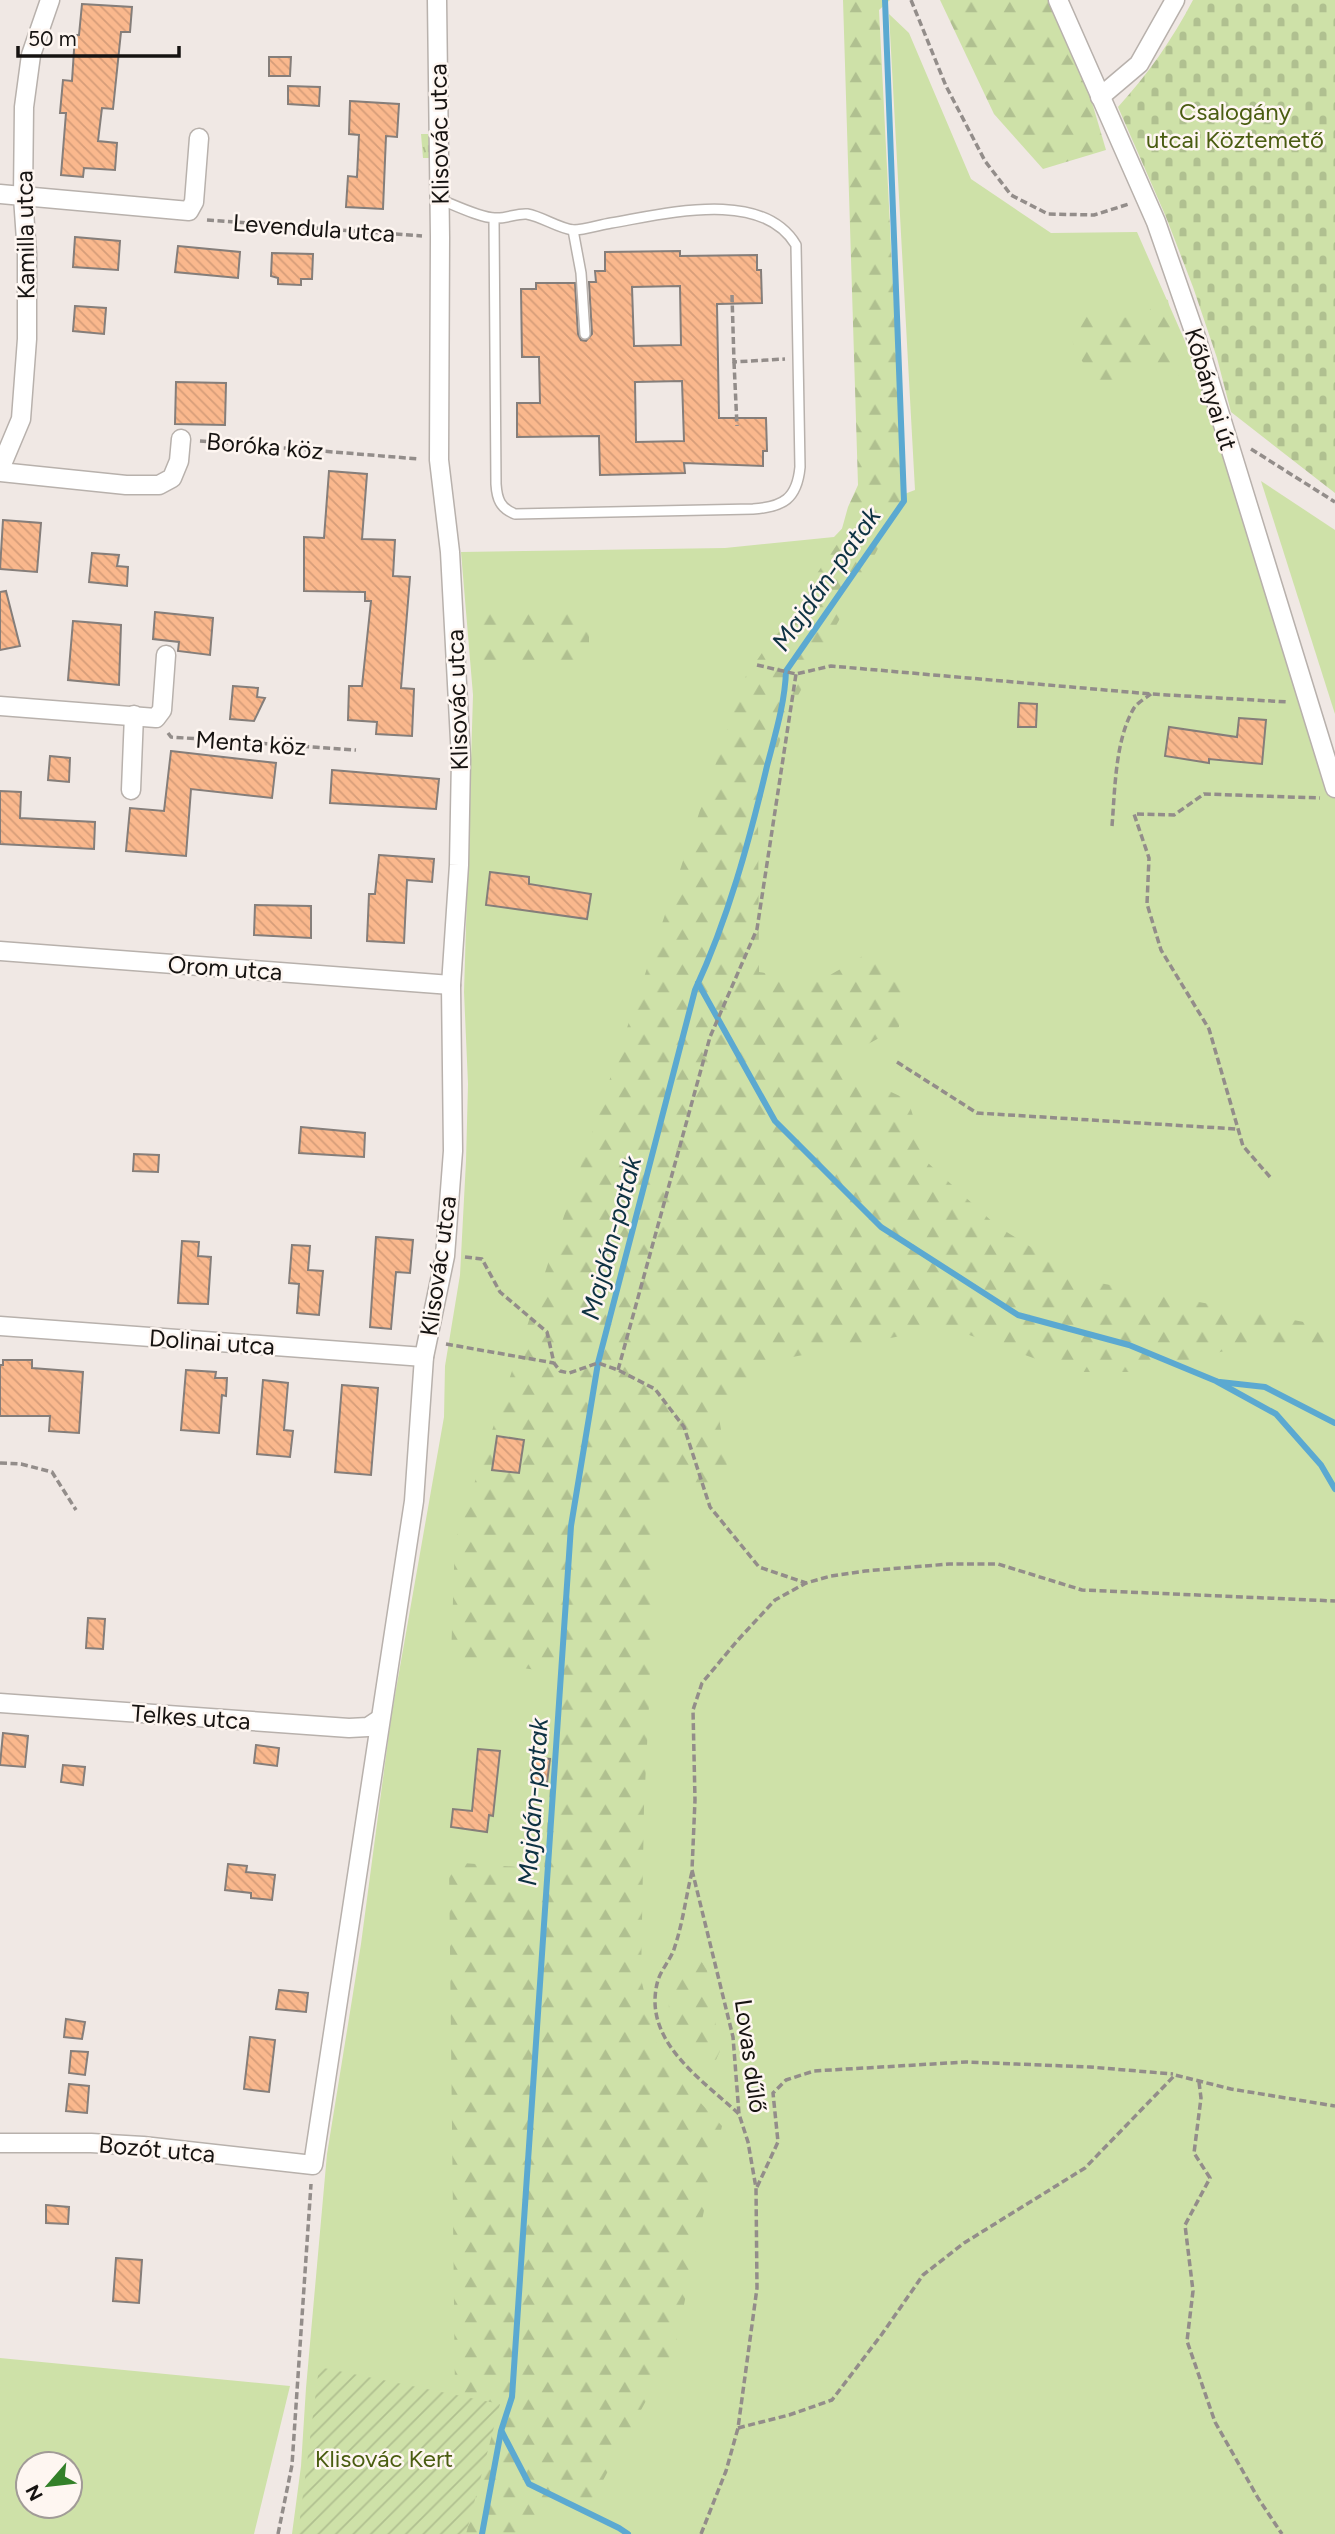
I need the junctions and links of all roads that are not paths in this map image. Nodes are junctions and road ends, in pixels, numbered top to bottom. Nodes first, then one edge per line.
1 (50, 0) edge
2 (437, 0) edge
3 (1058, 0) edge
4 (1175, 0) edge
5 (1100, 97) junction
6 (199, 138) dead end
7 (0, 194) edge
8 (23, 197) junction
9 (439, 200) junction
10 (494, 219) junction
11 (573, 230) junction
12 (585, 334) dead end
13 (181, 439) road end
14 (0, 470) edge
15 (166, 655) dead end
16 (0, 706) edge
17 (134, 716) junction
18 (131, 790) dead end
19 (1329, 793) edge
20 (0, 951) edge
21 (451, 985) junction
22 (0, 1326) edge
23 (426, 1349) junction
24 (0, 1703) edge
25 (380, 1720) junction
26 (0, 2143) edge
27 (313, 2165) joint

1 - 8 street, Kamilla utca
2 - 9 street, Klisovác utca
3 - 5 street, Kőbányai út
4 - 5 street
5 - 19 street, Kőbányai út
6 - 8 street
7 - 8 street
8 - 14 street, Kamilla utca
9 - 10 lane
9 - 21 street, Klisovác utca
10 - 11 lane
10 - 11 lane
11 - 12 lane
13 - 14 street, Boróka köz
15 - 17 street
16 - 17 street
17 - 18 street
20 - 21 street, Orom utca
21 - 23 street, Klisovác utca
22 - 23 street, Dolinai utca
23 - 25 street, Klisovác utca
24 - 25 street, Telkes utca
25 - 27 street, Klisovác utca
26 - 27 street, Bozót utca

